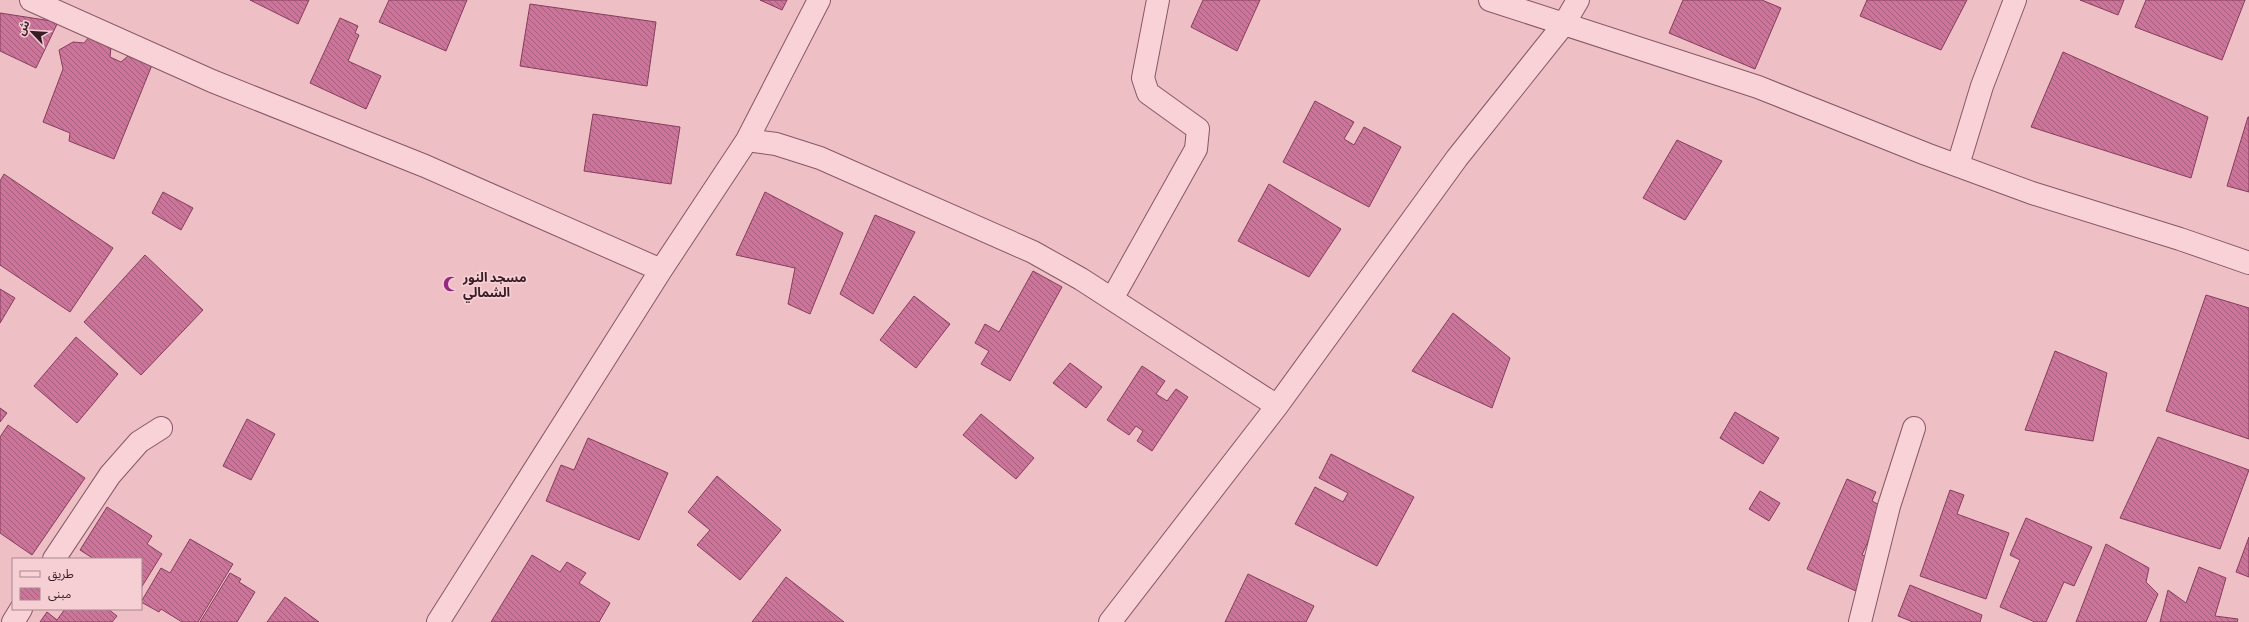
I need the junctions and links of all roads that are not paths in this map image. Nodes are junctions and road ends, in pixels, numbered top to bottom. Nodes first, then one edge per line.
1 (31, 0) edge
2 (818, 0) edge
3 (1158, 0) edge
4 (1490, 0) edge
5 (1578, 0) edge
6 (2015, 0) edge
7 (1564, 24) junction
8 (746, 140) junction
9 (1958, 166) junction
10 (2249, 263) edge
11 (660, 270) junction
12 (1112, 299) junction
13 (1277, 406) junction
14 (161, 428) dead end
15 (1914, 428) dead end
16 (55, 558) edge
17 (20, 610) edge
18 (13, 622) edge
19 (438, 622) edge
20 (1110, 622) edge
21 (1860, 622) edge

1 - 11 street
2 - 8 street
3 - 12 street
4 - 7 street
5 - 7 street
6 - 9 street
7 - 9 street
7 - 13 street
8 - 11 street
8 - 12 street
9 - 10 street
11 - 19 street
12 - 13 street
13 - 20 street
14 - 16 street
15 - 21 street
17 - 18 street

